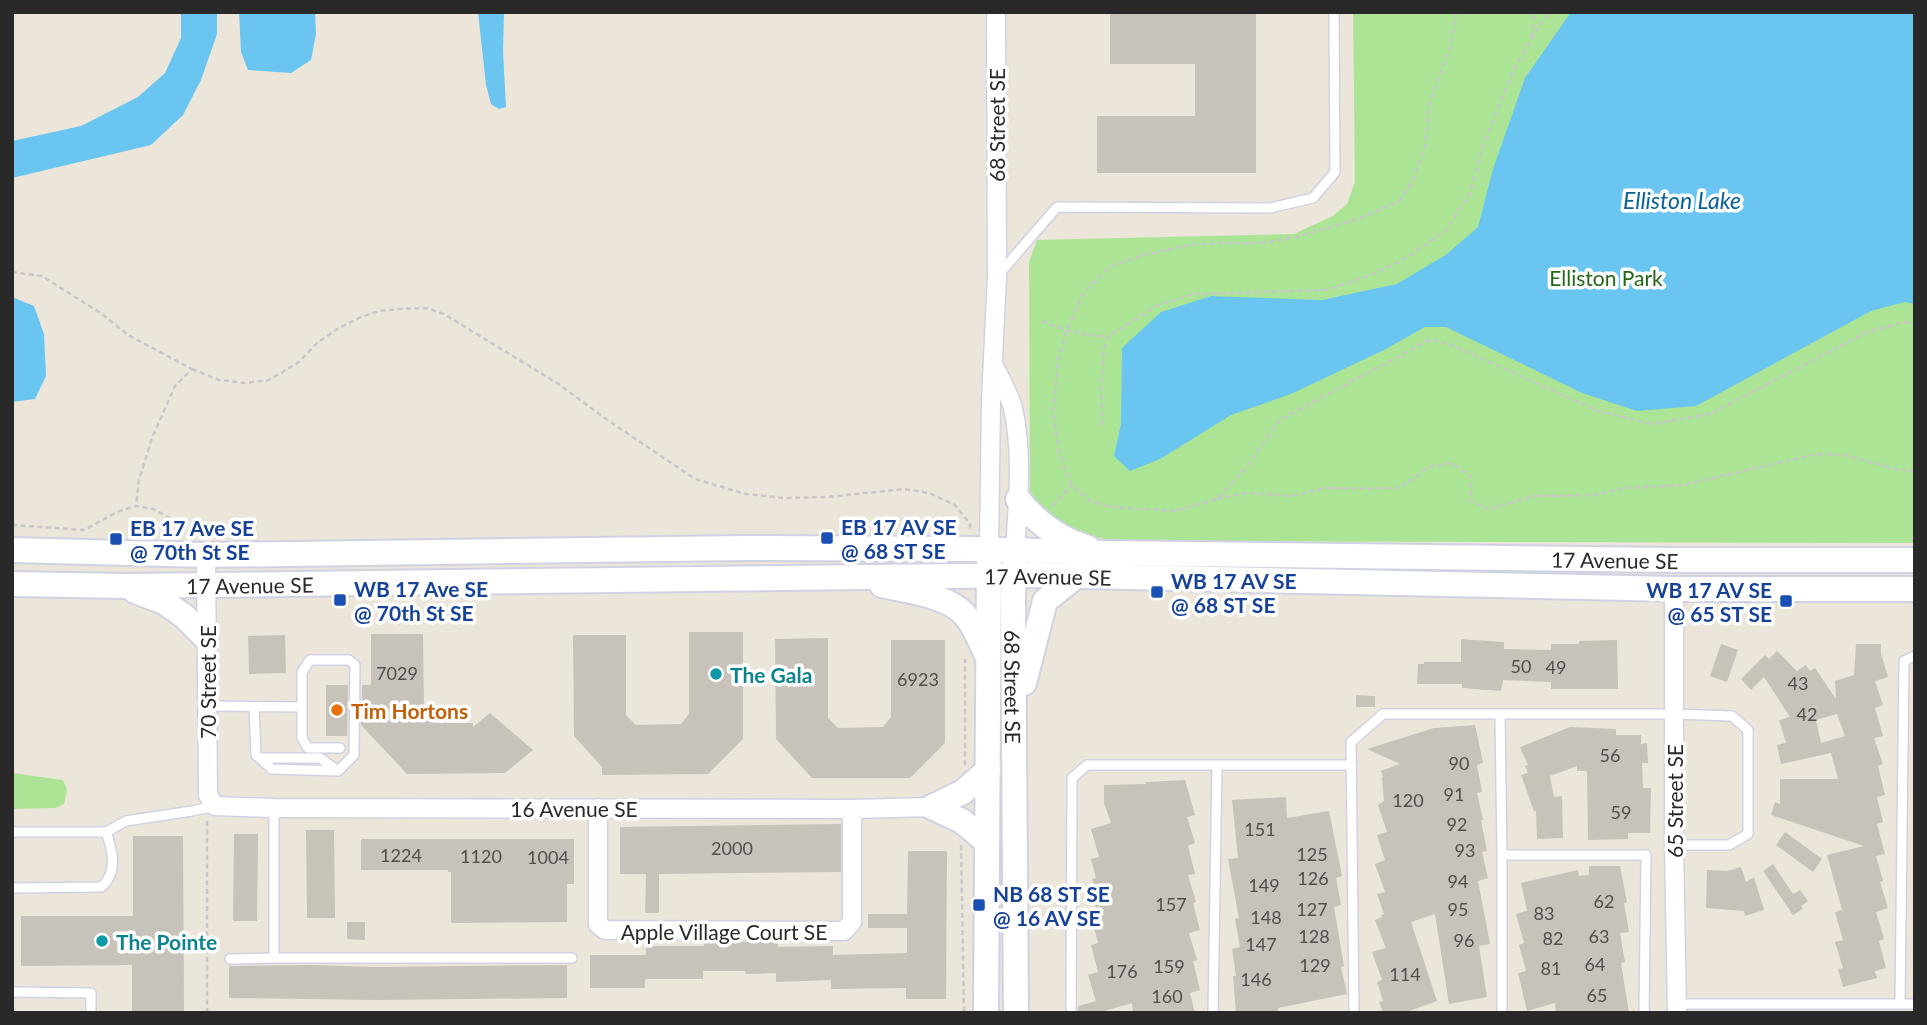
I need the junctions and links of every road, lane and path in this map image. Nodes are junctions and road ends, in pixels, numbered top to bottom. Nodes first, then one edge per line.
1 (996, 12) edge
2 (1334, 12) edge
3 (1535, 12) edge
4 (1550, 12) edge
5 (1531, 41) junction
6 (12, 272) edge
7 (997, 277) junction
8 (1042, 321) dead end
9 (1915, 324) edge
10 (1066, 331) junction
11 (1109, 336) junction
12 (994, 364) junction
13 (192, 369) junction
14 (1102, 425) dead end
15 (1915, 471) edge
16 (1072, 485) junction
17 (1018, 499) junction
18 (1217, 499) junction
19 (1054, 505) dead end
20 (136, 506) junction
21 (970, 524) dead end
22 (12, 525) edge
23 (989, 549) junction
24 (12, 550) edge
25 (1015, 550) junction
26 (1105, 553) junction
27 (181, 555) junction
28 (206, 555) junction
29 (1674, 560) junction
30 (1915, 560) edge
31 (1015, 575) junction
32 (988, 576) junction
33 (1076, 576) junction
34 (846, 577) junction
35 (12, 584) edge
36 (125, 586) junction
37 (206, 586) junction
38 (1674, 589) junction
39 (1915, 589) edge
40 (206, 638) junction
41 (1915, 656) edge
42 (977, 657) junction
43 (207, 706) junction
44 (254, 707) junction
45 (303, 707) junction
46 (1674, 714) junction
47 (1500, 715) junction
48 (1015, 721) junction
49 (340, 748) dead end
50 (1217, 765) junction
51 (1352, 765) junction
52 (976, 767) junction
53 (932, 807) junction
54 (274, 808) junction
55 (598, 808) junction
56 (852, 809) junction
57 (211, 813) junction
58 (12, 832) edge
59 (106, 832) junction
60 (961, 834) dead end
61 (987, 842) junction
62 (1674, 845) junction
63 (1502, 855) junction
64 (12, 888) edge
65 (274, 958) junction
66 (572, 958) dead end
67 (230, 959) dead end
68 (12, 992) edge
69 (1900, 1004) junction
70 (1915, 1004) edge
71 (1677, 1008) edge
72 (91, 1013) edge
73 (206, 1013) edge
74 (964, 1013) edge
75 (986, 1013) edge
76 (1016, 1013) edge
77 (1071, 1013) edge
78 (1213, 1013) edge
79 (1354, 1013) edge
80 (1502, 1013) edge
81 (1644, 1013) edge

1 - 7 street, 68 Street SE
2 - 7 lane
3 - 5 path
4 - 5 path
5 - 11 path
6 - 13 path
7 - 12 street, 68 Street SE
8 - 10 path
9 - 18 path
10 - 11 path
10 - 16 path
11 - 14 path
12 - 17 street, 68 Street SE
12 - 23 street, 68 Street SE
13 - 20 path
13 - 21 path
15 - 18 path
16 - 18 path
16 - 19 path
17 - 25 street, 68 Street SE
17 - 26 main road
20 - 22 path
20 - 27 path
23 - 25 main road, 17 Avenue SE
23 - 28 main road, 17 Avenue SE
23 - 32 main road, 68 Street SE
24 - 27 main road, 17 Avenue SE
25 - 26 main road, 17 Avenue SE
25 - 31 main road, 68 Street SE
26 - 29 main road, 17 Avenue SE
27 - 28 main road, 17 Avenue SE
28 - 37 street, 70 Street SE
29 - 30 main road, 17 Avenue SE
29 - 38 main road
31 - 32 main road, 17 Avenue SE
31 - 33 main road, 17 Avenue SE
31 - 48 main road, 68 Street SE
32 - 34 main road, 17 Avenue SE
32 - 42 main road, 68 Street SE
33 - 38 main road, 17 Avenue SE
33 - 48 main road
34 - 37 main road, 17 Avenue SE
34 - 42 main road
35 - 36 main road, 17 Avenue SE
36 - 37 main road, 17 Avenue SE
36 - 40 main road
37 - 40 street, 70 Street SE
38 - 39 main road, 17 Avenue SE
38 - 46 street, 65 Street SE
40 - 43 street, 70 Street SE
41 - 69 lane
42 - 52 main road, 68 Street SE
42 - 52 path
43 - 44 lane
43 - 57 street, 70 Street SE
44 - 45 lane
44 - 45 lane
45 - 49 lane
46 - 47 lane
46 - 62 street, 65 Street SE
46 - 62 lane
47 - 51 lane
47 - 63 lane
48 - 76 main road, 68 Street SE
50 - 51 lane
50 - 77 lane
50 - 78 lane
51 - 79 lane
52 - 53 main road
52 - 61 main road, 68 Street SE
53 - 56 street, 16 Avenue SE
53 - 61 main road
54 - 55 street, 16 Avenue SE
54 - 57 street, 16 Avenue SE
54 - 65 lane
55 - 56 street, 16 Avenue SE
55 - 56 street, Apple Village Court SE
57 - 59 lane
57 - 73 path
58 - 59 lane
59 - 64 lane
60 - 74 path
61 - 75 main road, 68 Street SE
62 - 71 street, 65 Street SE
63 - 80 lane
63 - 81 lane
65 - 66 lane
65 - 67 lane
68 - 72 lane
69 - 70 lane
69 - 71 lane

